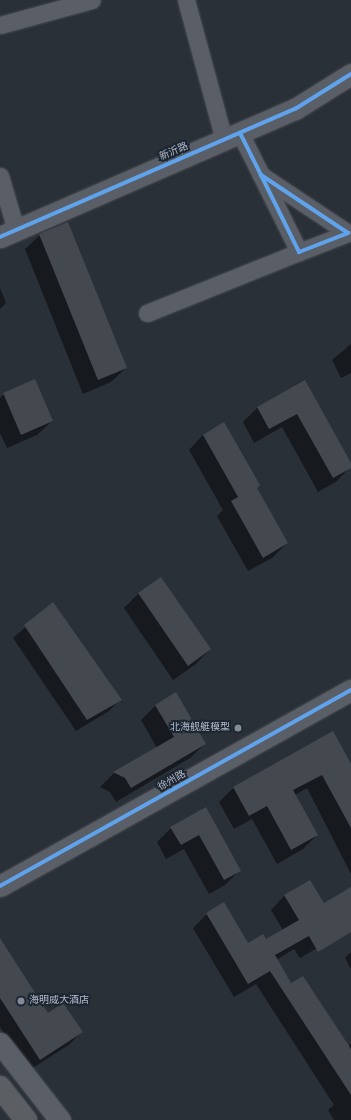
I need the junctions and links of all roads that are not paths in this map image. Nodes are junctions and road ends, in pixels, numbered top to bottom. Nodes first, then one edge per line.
1 (92, 0) edge
2 (186, 0) edge
3 (0, 25) edge
4 (351, 74) edge
5 (232, 136) junction
6 (261, 175) junction
7 (0, 176) edge
8 (8, 234) edge
9 (299, 252) junction
10 (147, 313) dead end
11 (351, 690) edge
12 (0, 886) edge
13 (0, 1043) edge
14 (0, 1087) edge
15 (26, 1120) edge
16 (60, 1120) edge

1 - 3 street
2 - 5 street
4 - 5 street, 新沂路
5 - 6 street
5 - 8 street, 新沂路
6 - 9 street
6 - 9 street
7 - 8 street
9 - 10 street
11 - 12 street, 徐州路
13 - 16 street
14 - 15 highway

